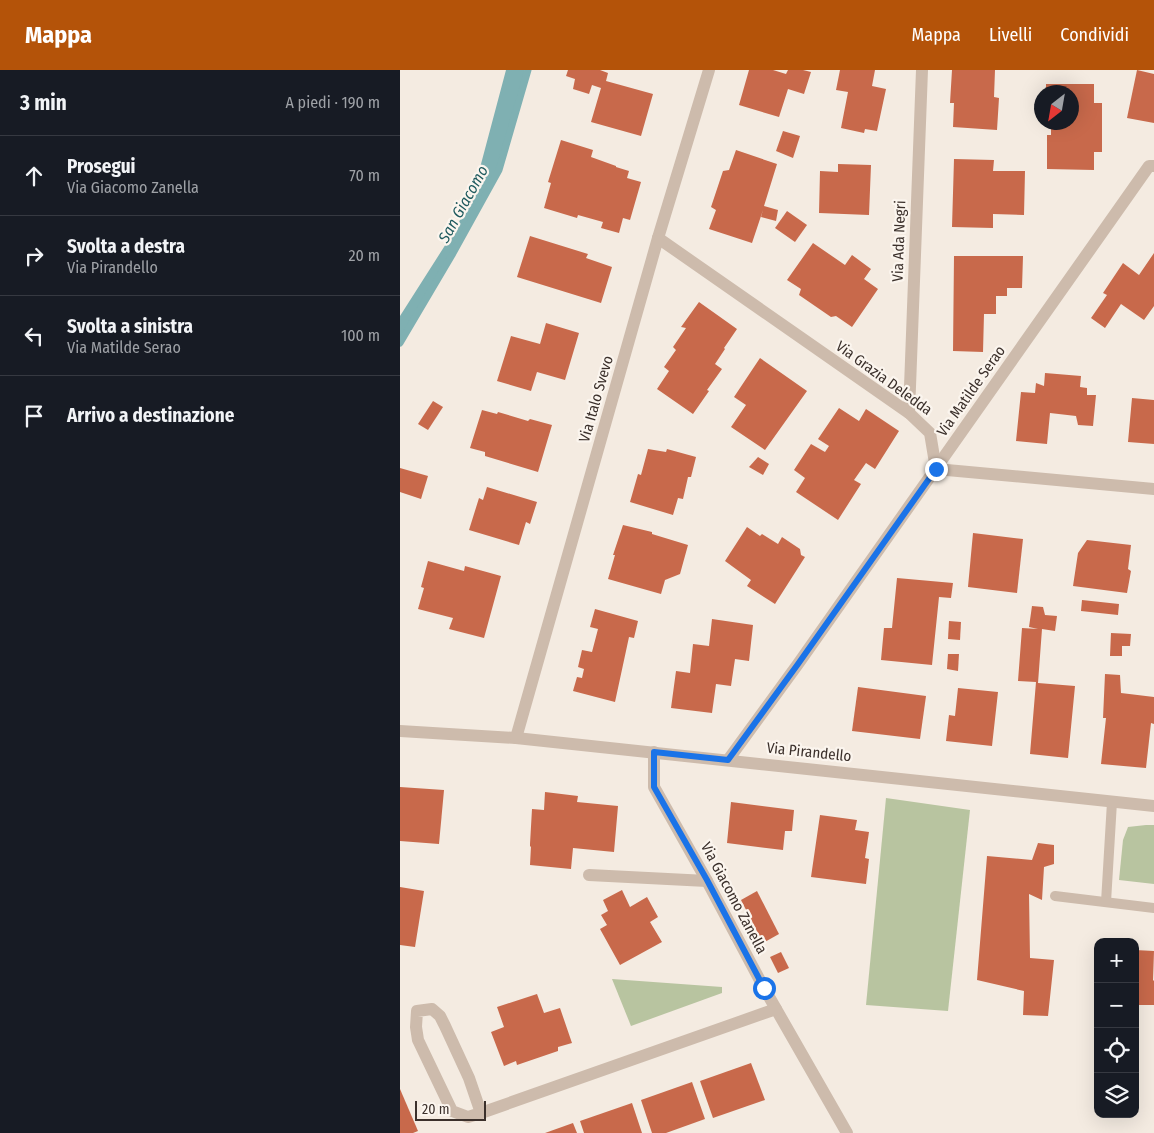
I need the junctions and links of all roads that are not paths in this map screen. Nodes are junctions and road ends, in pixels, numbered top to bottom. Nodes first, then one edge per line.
1 (709, 70) edge
2 (922, 70) edge
3 (1154, 166) edge
4 (658, 238) junction
5 (909, 412) junction
6 (936, 469) junction
7 (1154, 489) edge
8 (400, 731) edge
9 (516, 738) junction
10 (654, 752) junction
11 (728, 760) junction
12 (1112, 802) junction
13 (1154, 806) edge
14 (589, 875) dead end
15 (707, 880) junction
16 (1055, 896) dead end
17 (1106, 902) junction
18 (1154, 908) edge
19 (776, 1009) junction
20 (481, 1113) junction
21 (847, 1133) edge

1 - 4 street, Via Italo Svevo
2 - 5 street, Via Ada Negri
3 - 6 street, Via Matilde Serao
4 - 5 street, Via Grazia Deledda
4 - 9 street, Via Italo Svevo
5 - 6 street, Via Grazia Deledda
6 - 7 street
6 - 11 street, Via Matilde Serao
8 - 9 street, Via Pirandello
9 - 10 street, Via Pirandello
10 - 11 street, Via Pirandello
10 - 15 street, Via Giacomo Zanella
11 - 12 street, Via Pirandello
12 - 13 street, Via Pirandello
12 - 17 lane
14 - 15 street
15 - 19 street, Via Giacomo Zanella
16 - 17 lane
17 - 18 lane
19 - 20 street
19 - 21 street, Via Giacomo Zanella
20 - 20 street

